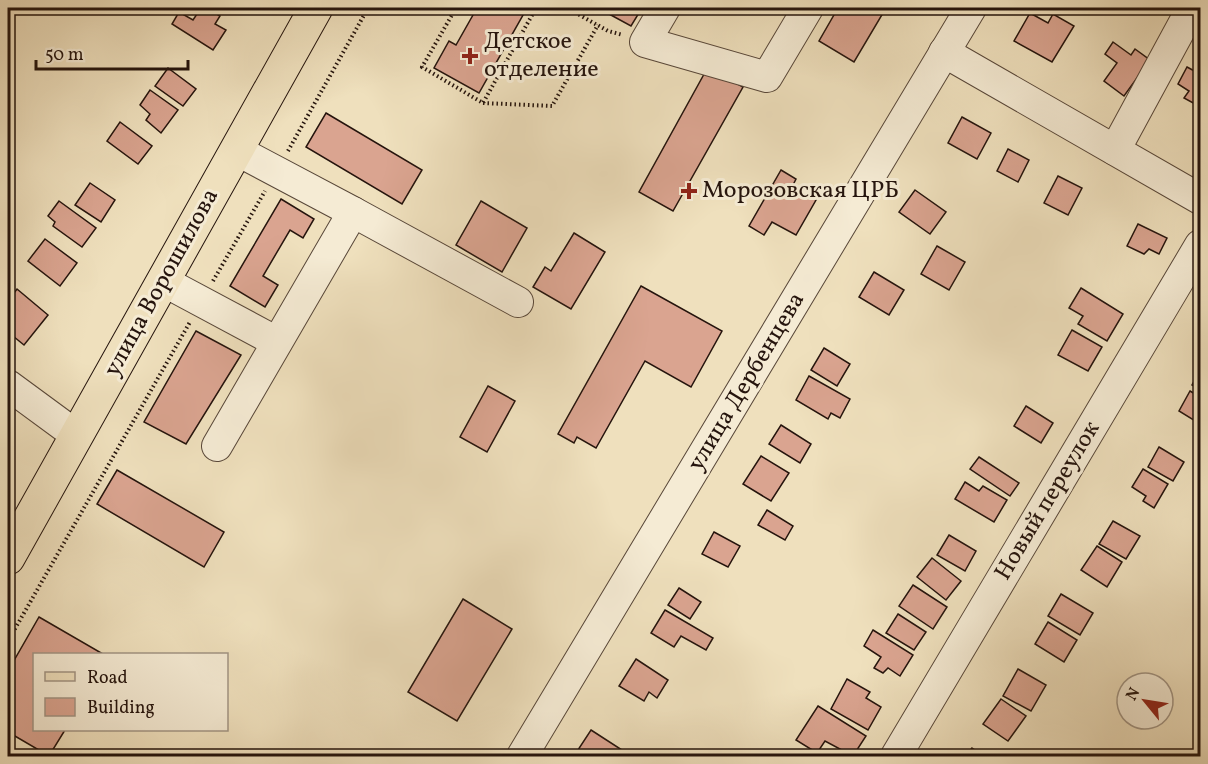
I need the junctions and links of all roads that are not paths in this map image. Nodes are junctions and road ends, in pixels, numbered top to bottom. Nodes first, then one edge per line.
1 (316, 8) edge
2 (665, 8) edge
3 (808, 8) edge
4 (971, 8) edge
5 (1192, 8) edge
6 (944, 52) junction
7 (236, 150) junction
8 (1115, 150) junction
9 (1200, 199) edge
10 (353, 212) junction
11 (1200, 245) edge
12 (163, 281) junction
13 (518, 302) dead end
14 (277, 342) junction
15 (8, 385) edge
16 (76, 435) junction
17 (217, 446) dead end
18 (8, 558) edge
19 (522, 756) edge
20 (896, 756) edge

1 - 7 main road, улица Ворошилова
2 - 3 street
4 - 6 street, улица Дербенцева
5 - 8 street
6 - 8 street
6 - 19 street, улица Дербенцева
7 - 10 street
7 - 12 main road, улица Ворошилова
8 - 9 street
10 - 13 street
10 - 14 street
11 - 20 street, Новый переулок
12 - 14 street
12 - 16 main road, улица Ворошилова
14 - 17 street
15 - 16 street
16 - 18 main road, улица Ворошилова

